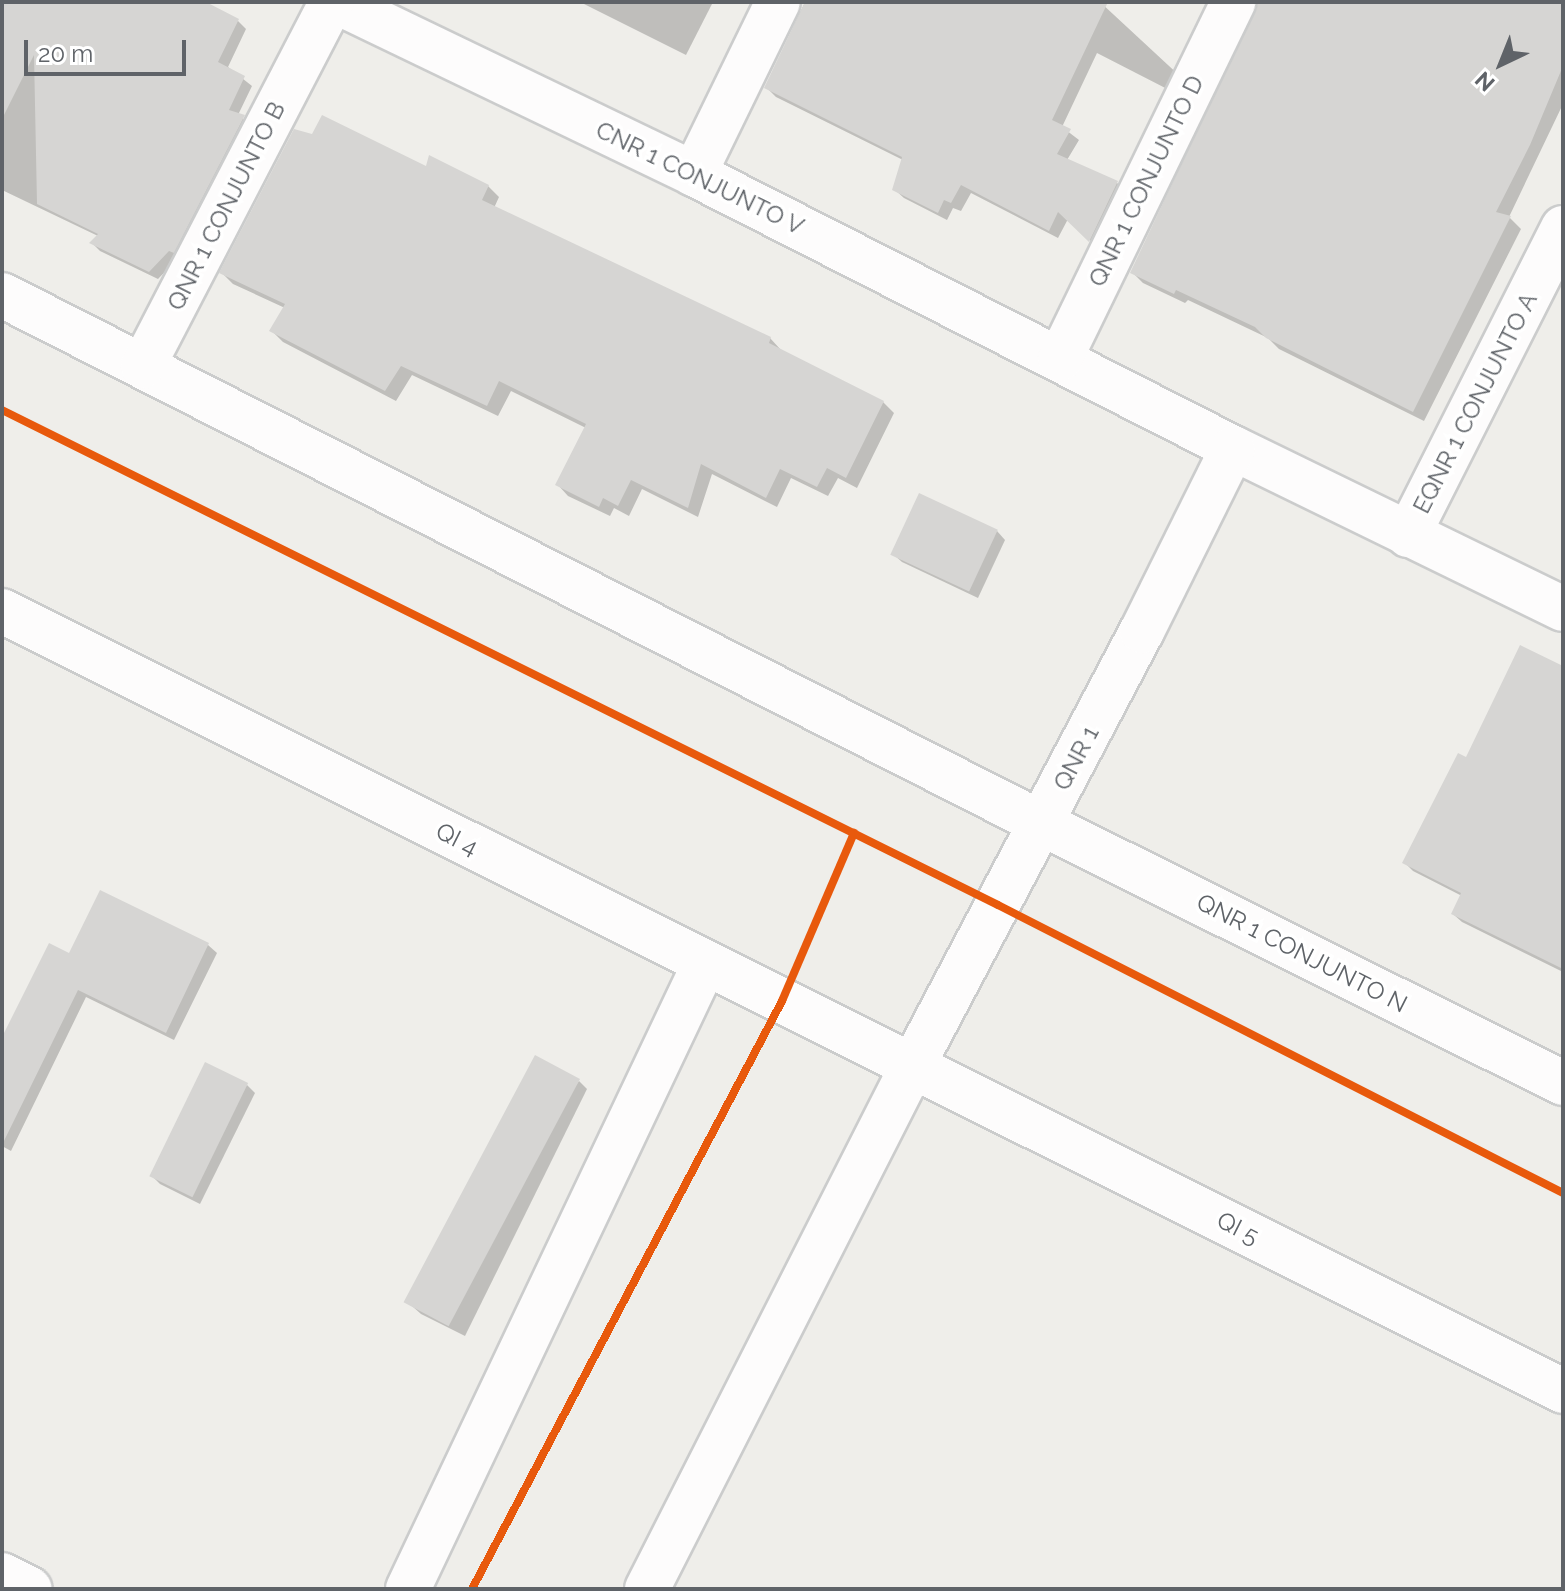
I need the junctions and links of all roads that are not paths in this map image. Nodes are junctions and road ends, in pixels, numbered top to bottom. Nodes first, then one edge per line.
1 (334, 2) edge
2 (778, 2) edge
3 (1233, 2) edge
4 (694, 174) junction
5 (1563, 228) edge
6 (2, 295) edge
7 (1060, 359) junction
8 (143, 366) junction
9 (1233, 448) junction
10 (1408, 535) junction
11 (1545, 600) edge
12 (2, 611) edge
13 (1041, 823) junction
14 (705, 963) junction
15 (913, 1065) junction
16 (1563, 1083) edge
17 (1563, 1391) edge
18 (2, 1575) edge
19 (30, 1589) edge
20 (408, 1589) edge
21 (647, 1589) edge

1 - 4 street, CNR 1 CONJUNTO V
1 - 8 street, QNR 1 CONJUNTO B
2 - 4 street
3 - 7 street, QNR 1 CONJUNTO D
4 - 7 street, CNR 1 CONJUNTO V
5 - 10 street, EQNR 1 CONJUNTO A
6 - 8 street, QNR 1 CONJUNTO N
7 - 9 street
8 - 13 street, QNR 1 CONJUNTO N
9 - 10 street
9 - 13 street, QNR 1
10 - 11 street
12 - 14 street, QI 4
13 - 15 street, QNR 1
13 - 16 street, QNR 1 CONJUNTO N
14 - 15 street, QI 4
14 - 20 street
15 - 17 street, QI 5
15 - 21 street, QNR 1
18 - 19 street

